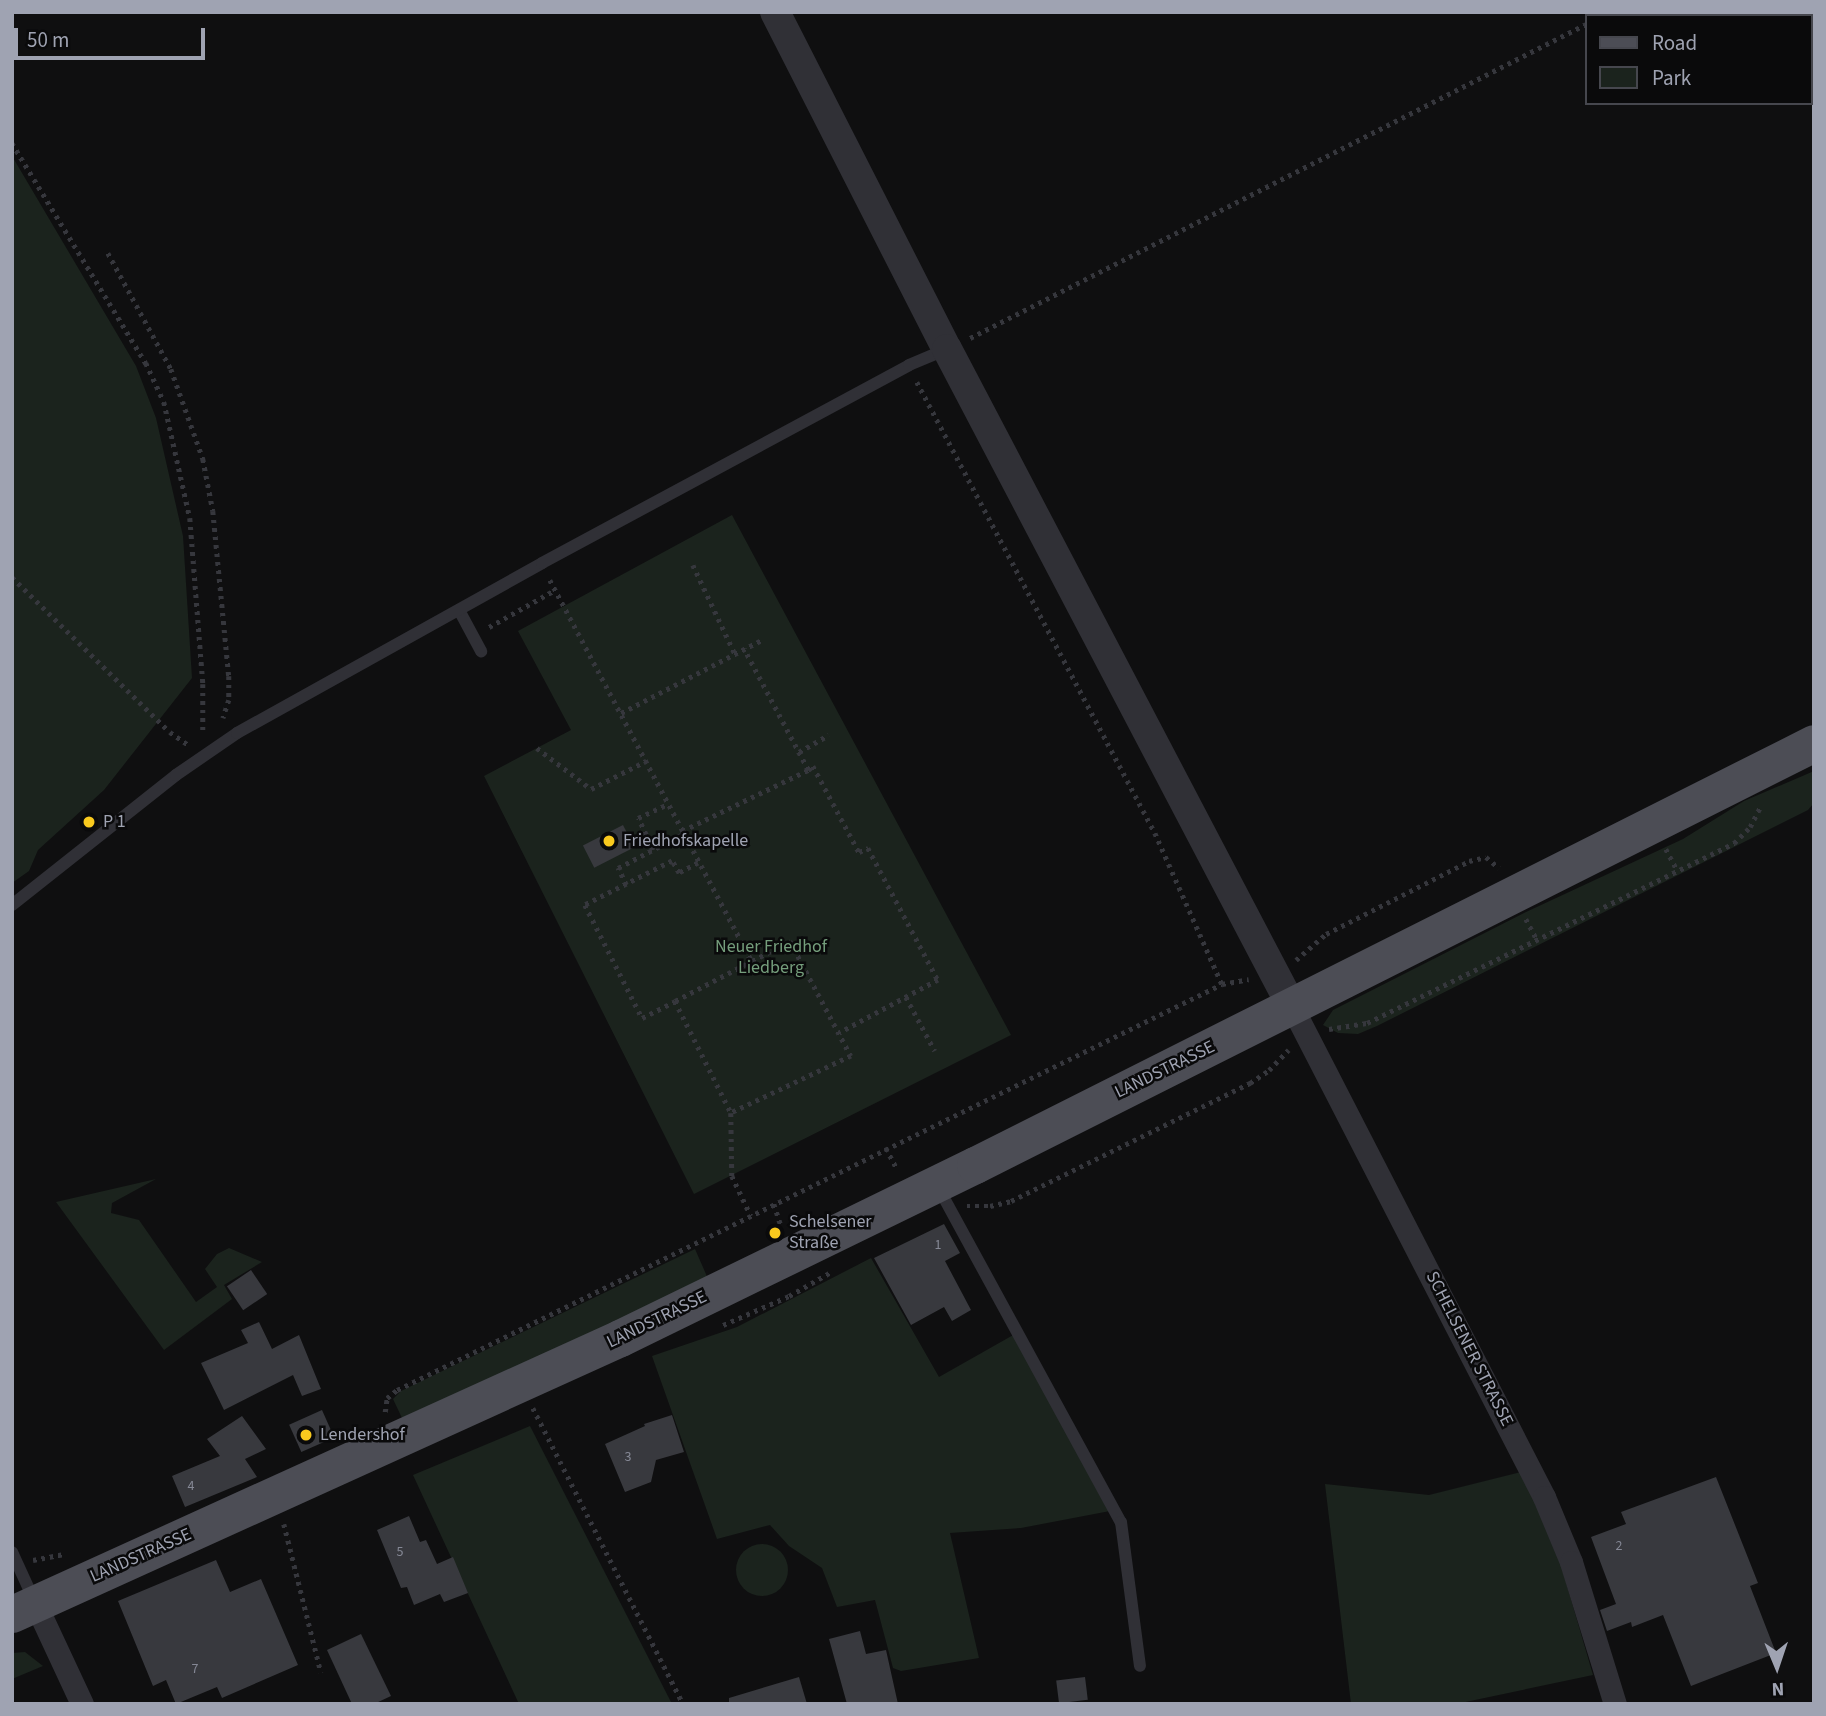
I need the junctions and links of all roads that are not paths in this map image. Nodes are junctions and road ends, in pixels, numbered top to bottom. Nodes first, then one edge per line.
1 (775, 12) edge
2 (947, 349) junction
3 (459, 610) junction
4 (481, 651) dead end
5 (1814, 743) edge
6 (12, 905) edge
7 (1292, 1007) junction
8 (936, 1184) junction
9 (12, 1552) edge
10 (24, 1609) edge
11 (1140, 1666) dead end
12 (82, 1704) edge
13 (1615, 1704) edge

1 - 2 street
2 - 3 lane
2 - 7 street
3 - 4 lane
3 - 6 lane
5 - 7 main road, LANDSTRASSE
7 - 8 main road, LANDSTRASSE
7 - 13 street, SCHELSENER STRASSE
8 - 10 main road, LANDSTRASSE
8 - 11 lane
9 - 10 lane
10 - 12 street

